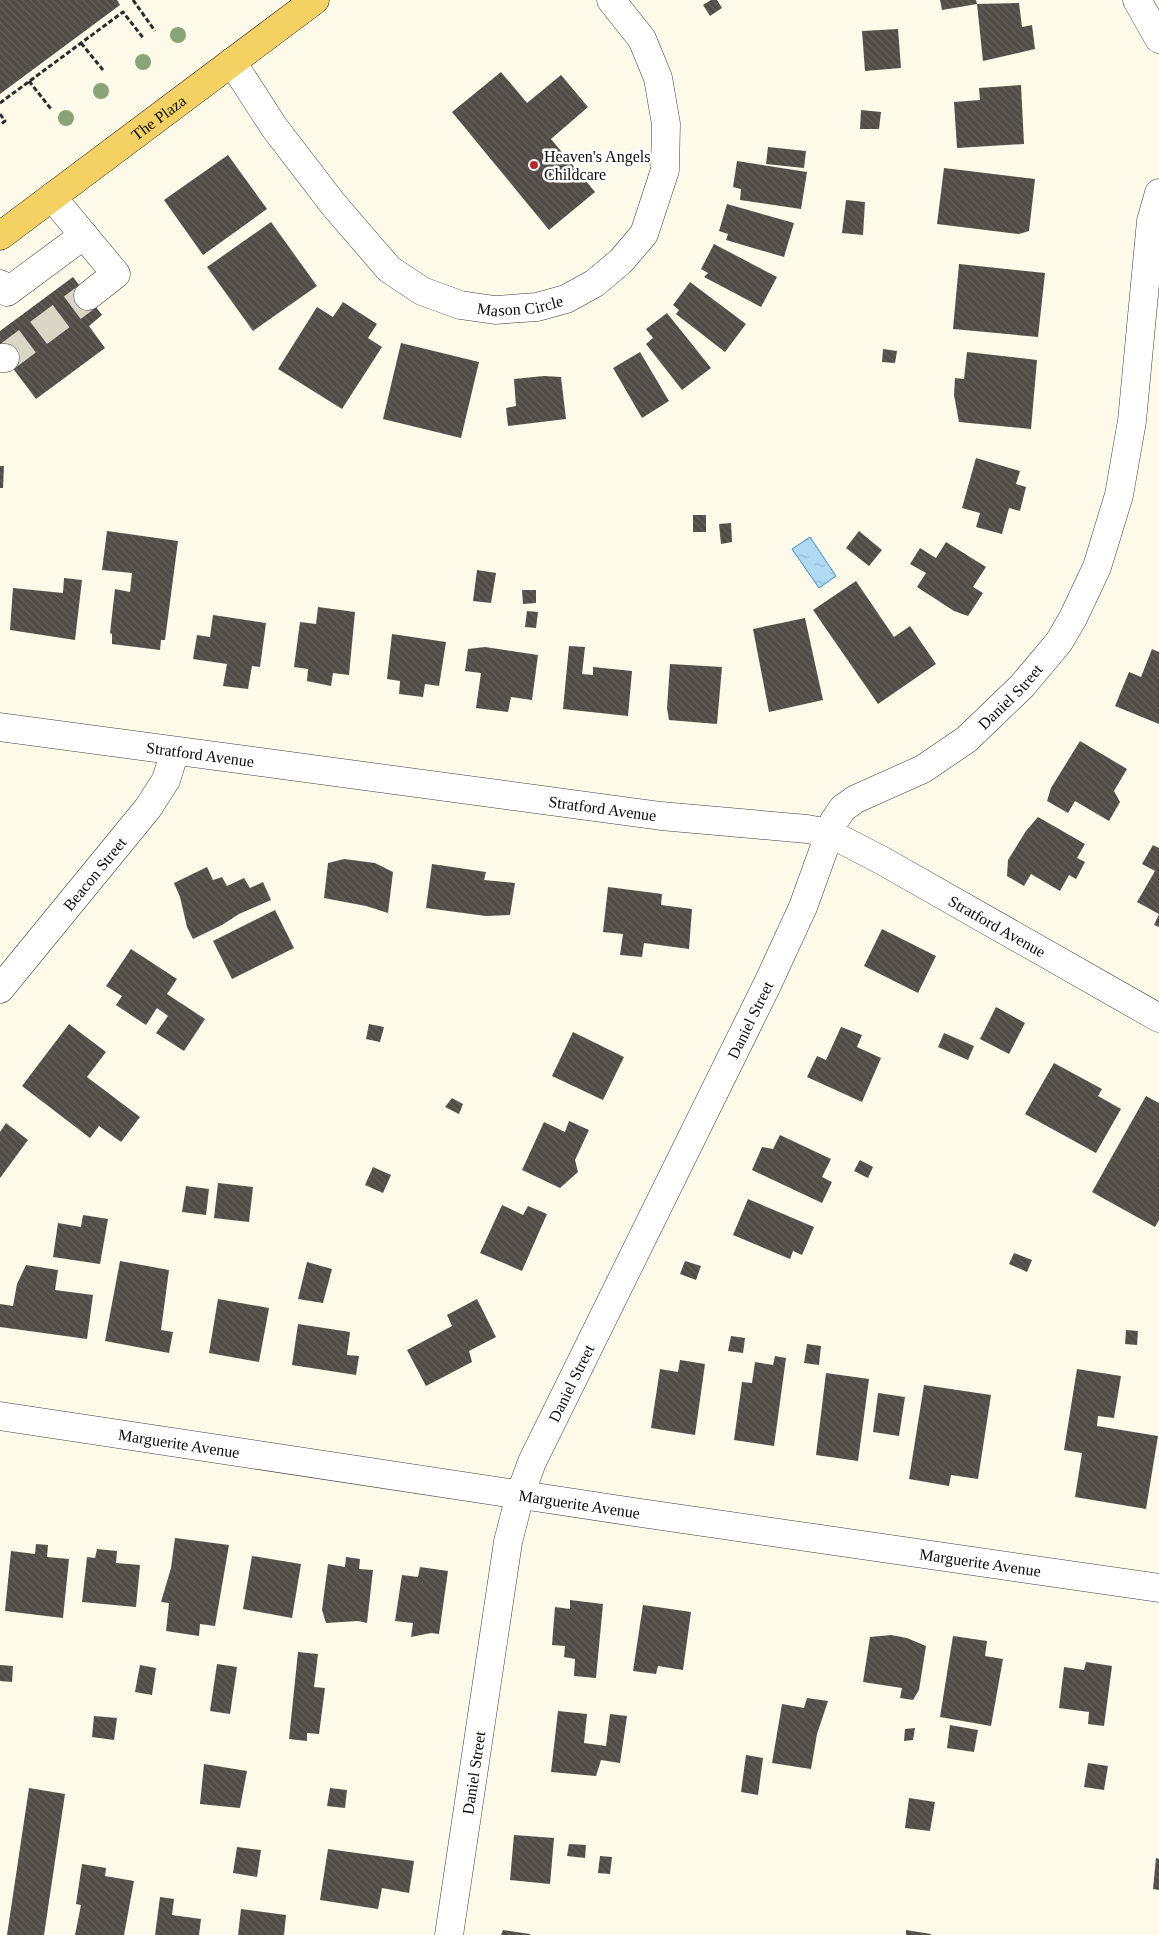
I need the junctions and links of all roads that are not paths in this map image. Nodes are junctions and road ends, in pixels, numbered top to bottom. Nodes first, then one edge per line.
1 (315, 0) edge
2 (612, 0) edge
3 (1137, 0) edge
4 (1159, 39) edge
5 (232, 62) junction
6 (1159, 192) edge
7 (52, 197) junction
8 (84, 235) junction
9 (0, 236) edge
10 (2, 291) edge
11 (88, 296) tunnel mouth
12 (0, 727) edge
13 (175, 751) junction
14 (829, 834) junction
15 (0, 988) edge
16 (1159, 1018) edge
17 (0, 1416) edge
18 (520, 1495) junction
19 (1159, 1588) edge
20 (450, 1935) edge

1 - 5 main road, The Plaza
2 - 5 street, Mason Circle
3 - 4 street
5 - 7 main road, The Plaza
6 - 14 street, Daniel Street
7 - 8 street
7 - 9 main road, The Plaza
8 - 10 street
8 - 11 street
12 - 13 street, Stratford Avenue
13 - 14 street, Stratford Avenue
13 - 15 street, Beacon Street
14 - 16 street, Stratford Avenue
14 - 18 street, Daniel Street
17 - 18 street, Marguerite Avenue
18 - 19 street, Marguerite Avenue
18 - 20 street, Daniel Street

